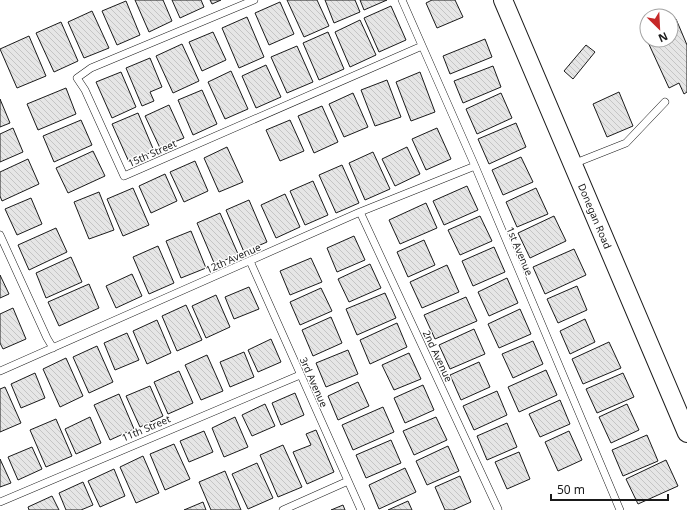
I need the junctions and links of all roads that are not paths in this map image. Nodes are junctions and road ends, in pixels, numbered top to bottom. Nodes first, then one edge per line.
1 (254, 0) edge
2 (402, 0) edge
3 (503, 0) edge
4 (422, 46) junction
5 (665, 102) dead end
6 (573, 164) junction
7 (475, 166) junction
8 (360, 212) junction
9 (1, 238) edge
10 (250, 261) junction
11 (53, 348) junction
12 (0, 371) edge
13 (300, 375) junction
14 (687, 433) edge
15 (348, 481) junction
16 (0, 502) edge
17 (498, 509) dead end
18 (283, 510) edge
19 (361, 510) edge
20 (620, 510) edge

1 - 4 lane, 15th Street
2 - 4 lane, 1st Avenue
3 - 6 street, Donegan Road
4 - 7 lane, 1st Avenue
5 - 6 lane
6 - 14 street, Donegan Road
7 - 8 lane, 12th Avenue
7 - 20 lane, 1st Avenue
8 - 10 lane, 12th Avenue
8 - 17 lane, 2nd Avenue
9 - 11 lane
10 - 11 lane, 12th Avenue
10 - 13 lane, 3rd Avenue
11 - 12 lane, 12th Avenue
13 - 15 lane, 3rd Avenue
13 - 16 lane, 11th Street
15 - 18 lane
15 - 19 lane, 3rd Avenue

